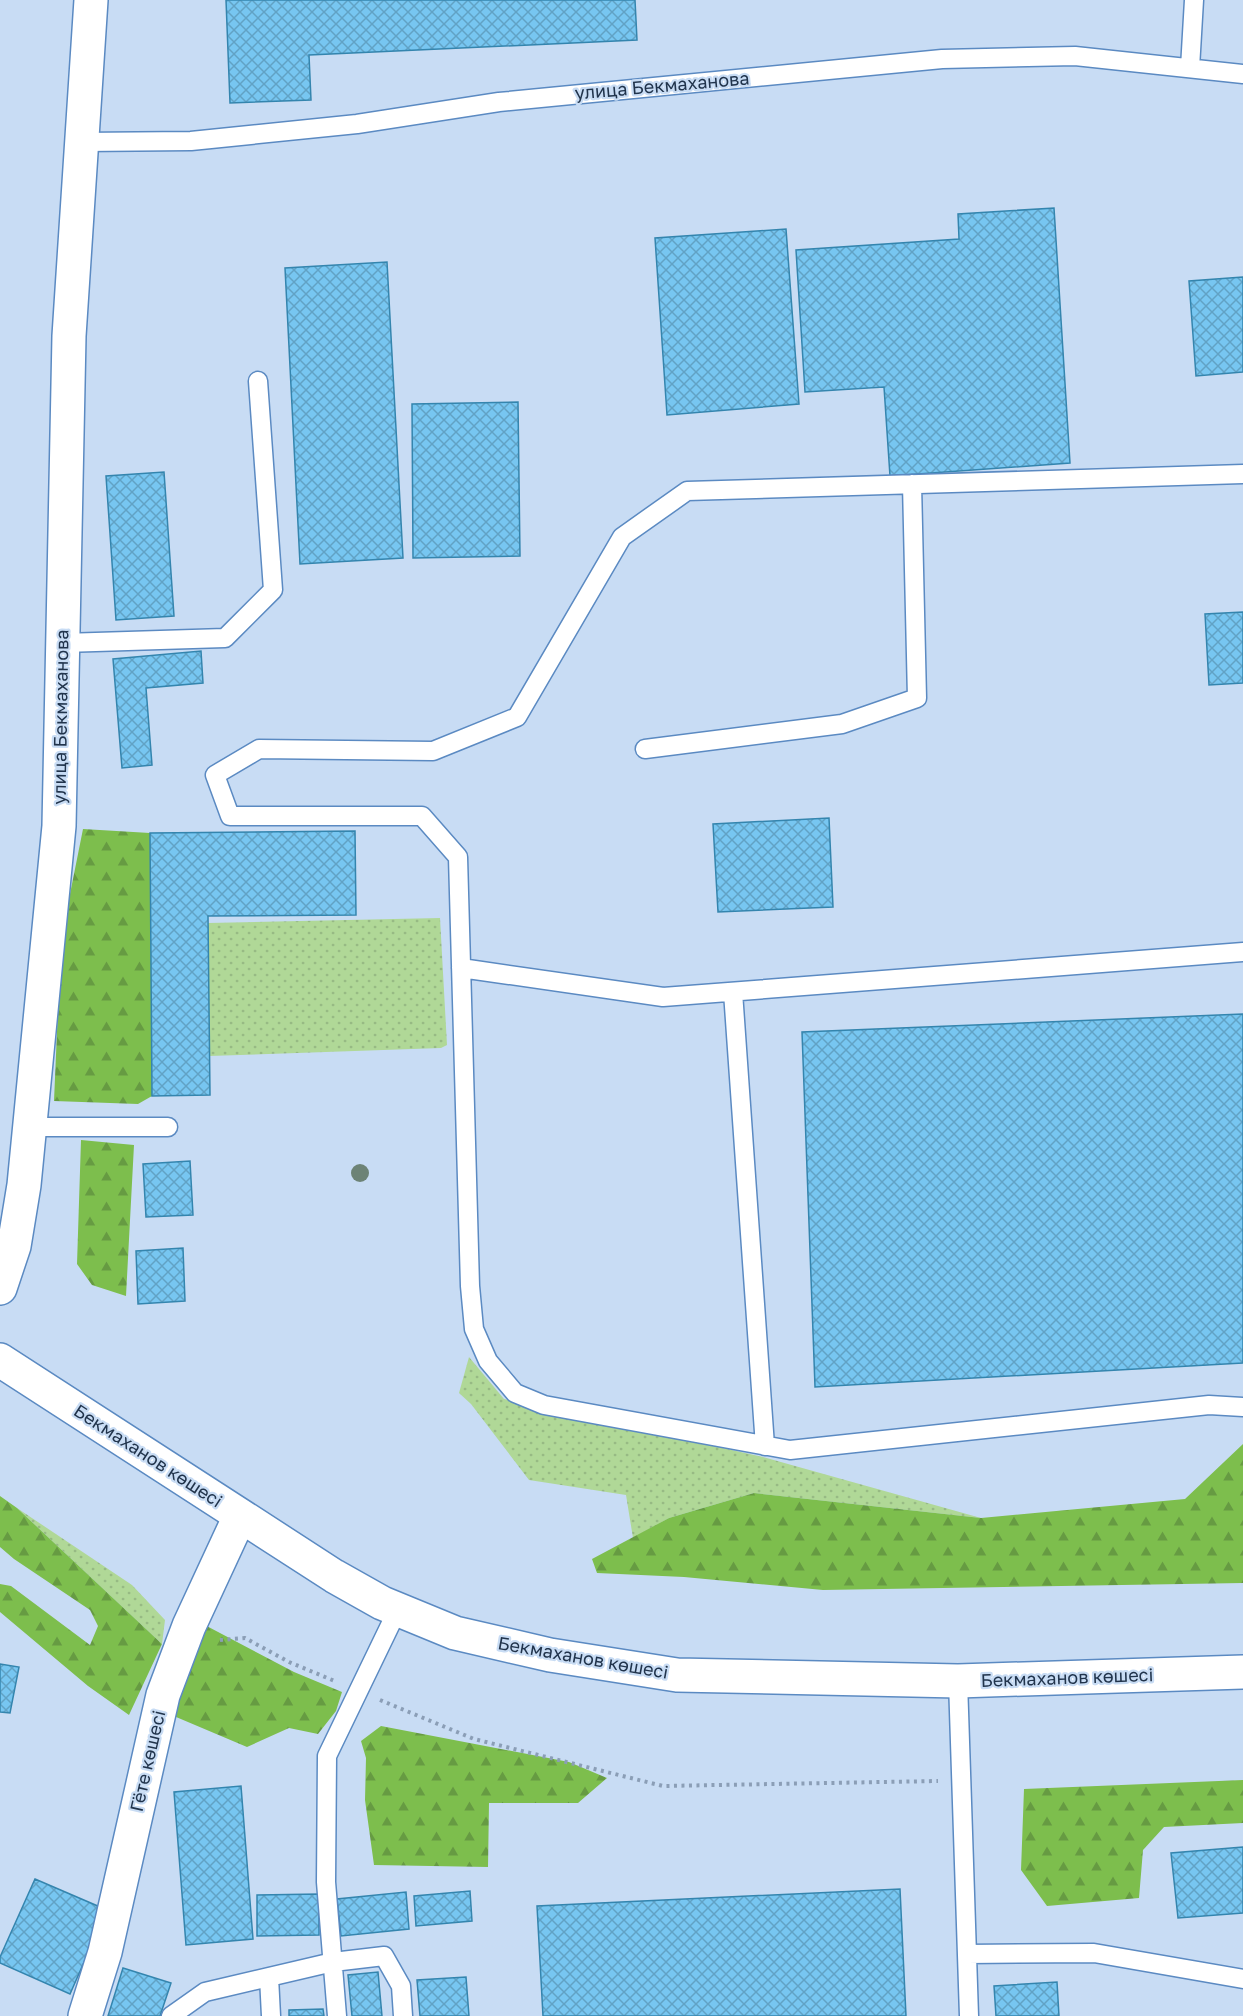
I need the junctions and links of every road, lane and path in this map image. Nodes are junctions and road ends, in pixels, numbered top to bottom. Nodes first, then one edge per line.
1 (91, 0) edge
2 (1194, 0) edge
3 (1190, 68) junction
4 (1243, 74) edge
5 (82, 141) junction
6 (258, 381) dead end
7 (1243, 474) edge
8 (912, 484) junction
9 (63, 643) junction
10 (645, 749) dead end
11 (1243, 951) edge
12 (461, 968) junction
13 (733, 992) junction
14 (168, 1126) dead end
15 (29, 1127) junction
16 (0, 1288) edge
17 (0, 1360) edge
18 (1243, 1407) edge
19 (765, 1446) junction
20 (240, 1516) junction
21 (398, 1609) junction
22 (189, 1626) junction
23 (1243, 1672) edge
24 (958, 1681) junction
25 (359, 1691) junction
26 (961, 1781) junction
27 (967, 1954) junction
28 (333, 1962) junction
29 (269, 1977) junction
30 (1243, 1979) edge
31 (85, 2016) edge
32 (171, 2016) edge
33 (271, 2016) edge
34 (337, 2016) edge
35 (403, 2016) edge
36 (969, 2016) edge

1 - 5 street, улица Бекмаханова
2 - 3 lane
3 - 4 lane, улица Бекмаханова
3 - 5 lane, улица Бекмаханова
5 - 9 street, улица Бекмаханова
6 - 9 lane
7 - 8 lane
8 - 10 lane
8 - 12 lane
9 - 15 street, улица Бекмаханова
11 - 13 lane
12 - 13 lane
12 - 19 lane
13 - 19 lane
14 - 15 lane
15 - 16 street, улица Бекмаханова
17 - 20 street, Бекмаханов көшесі
18 - 19 lane
20 - 21 street, Бекмаханов көшесі
20 - 22 street, Гёте көшесі
21 - 24 street, Бекмаханов көшесі
21 - 25 lane
22 - 25 path
22 - 31 street, Гёте көшесі
23 - 24 street, Бекмаханов көшесі
24 - 26 lane
25 - 26 path
25 - 28 lane
26 - 27 lane
27 - 30 lane
27 - 36 lane
28 - 29 lane
28 - 34 lane
28 - 35 lane
29 - 32 lane
29 - 33 lane

